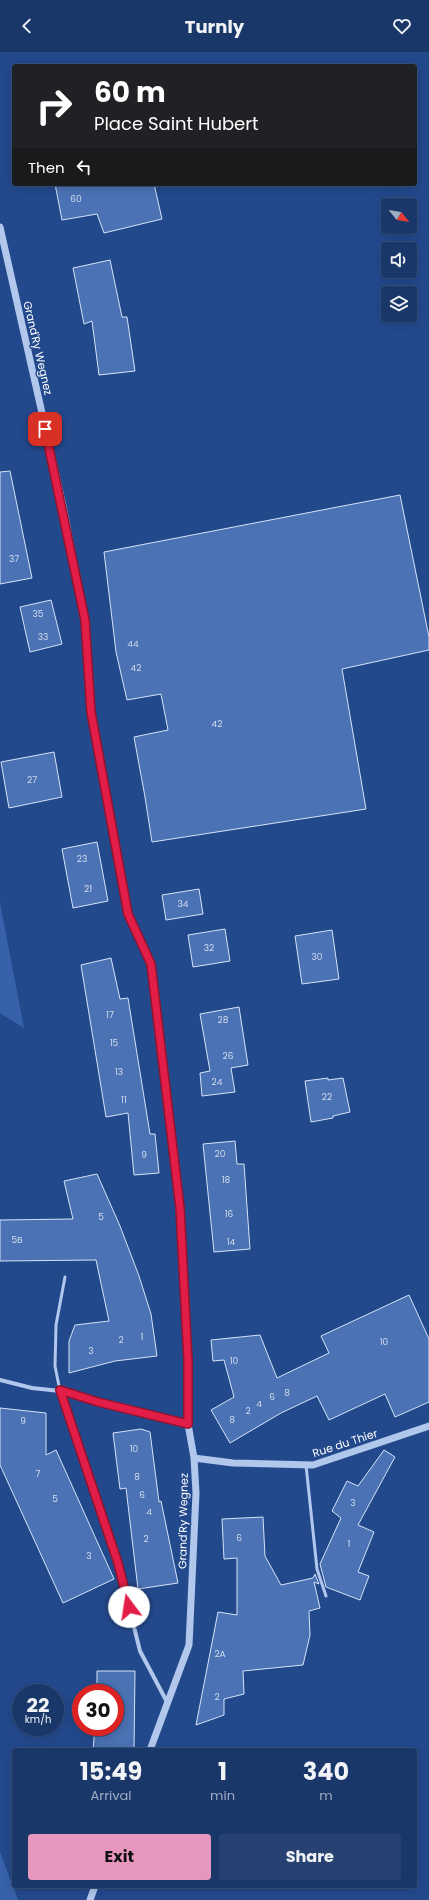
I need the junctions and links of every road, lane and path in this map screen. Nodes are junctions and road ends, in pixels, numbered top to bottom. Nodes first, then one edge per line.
1 (0, 227) edge
2 (65, 1277) dead end
3 (0, 1380) edge
4 (60, 1390) junction
5 (188, 1424) junction
6 (429, 1426) edge
7 (194, 1458) junction
8 (306, 1465) junction
9 (326, 1596) dead end
10 (167, 1702) junction
11 (151, 1748) edge
12 (94, 1888) edge
13 (90, 1900) edge

1 - 5 street, Grand'Ry Wegnez
2 - 4 lane
3 - 4 street
4 - 5 street
4 - 10 street
5 - 7 street, Grand'Ry Wegnez
6 - 8 street, Rue du Thier
7 - 8 street, Rue du Thier
7 - 10 street, Grand'Ry Wegnez
8 - 9 lane
10 - 11 street, Grand'Ry Wegnez
12 - 13 street

